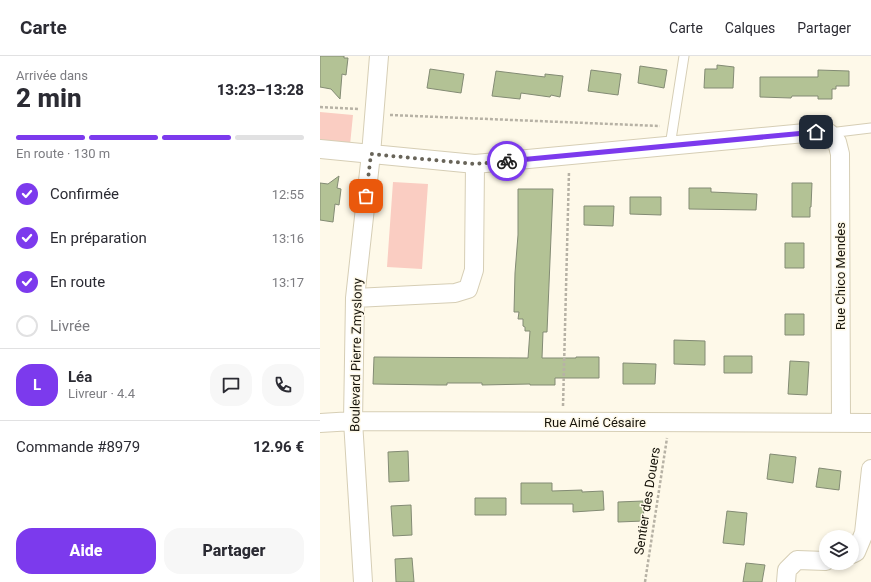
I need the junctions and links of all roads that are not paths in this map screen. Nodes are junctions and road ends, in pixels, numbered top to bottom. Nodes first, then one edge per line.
1 (379, 56) edge
2 (684, 56) edge
3 (871, 128) edge
4 (829, 133) junction
5 (670, 146) junction
6 (320, 149) edge
7 (371, 154) junction
8 (475, 164) junction
9 (355, 298) junction
10 (353, 421) junction
11 (840, 422) junction
12 (320, 423) edge
13 (871, 423) edge
14 (871, 469) edge
15 (859, 545) edge
16 (819, 561) edge
17 (363, 582) edge
18 (786, 582) edge

1 - 7 street, Boulevard Pierre Zmyslony
2 - 5 lane
3 - 4 lane
4 - 5 street
4 - 11 street, Rue Chico Mendes
5 - 8 street
6 - 7 street
7 - 8 street
7 - 9 street, Boulevard Pierre Zmyslony
8 - 9 street
9 - 10 street, Boulevard Pierre Zmyslony
10 - 11 street, Rue Aimé Césaire
10 - 12 street, Rue Aimé Césaire
10 - 17 street, Boulevard Pierre Zmyslony
11 - 13 street, Rue Aimé Césaire
14 - 15 street
16 - 18 street

